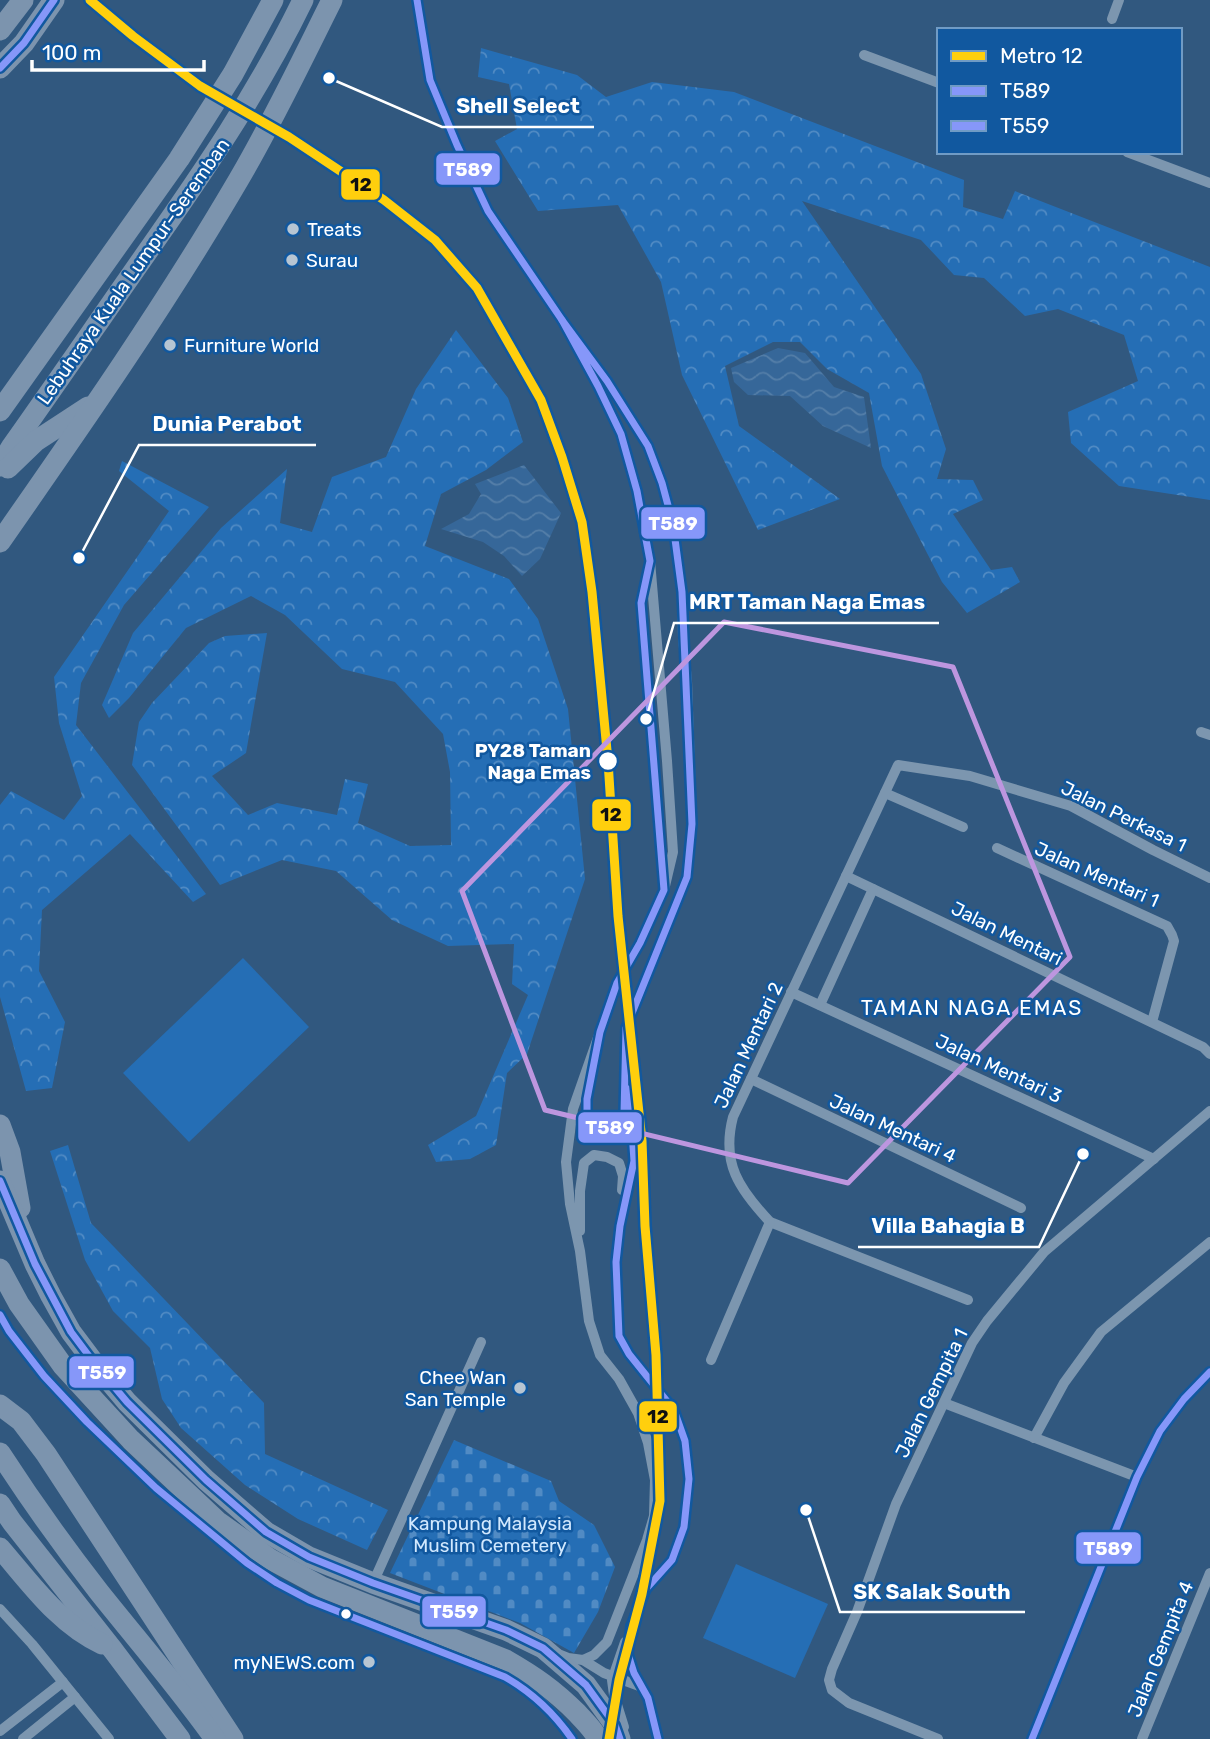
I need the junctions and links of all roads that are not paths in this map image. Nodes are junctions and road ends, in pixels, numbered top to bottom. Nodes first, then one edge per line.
1 (54, 0) edge
2 (273, 0) edge
3 (303, 0) edge
4 (332, 0) edge
5 (417, 0) edge
6 (1119, 0) edge
7 (20, 1) edge
8 (1112, 19) dead end
9 (0, 30) edge
10 (864, 55) dead end
11 (0, 68) edge
12 (937, 82) edge
13 (1132, 154) edge
14 (1210, 183) edge
15 (562, 320) junction
16 (95, 402) junction
17 (0, 411) edge
18 (0, 466) edge
19 (0, 475) edge
20 (0, 542) edge
21 (898, 765) joint
22 (885, 793) junction
23 (963, 827) dead end
24 (997, 848) dead end
25 (846, 876) junction
26 (1210, 878) edge
27 (873, 889) junction
28 (791, 992) junction
29 (820, 1005) junction
30 (1152, 1022) junction
31 (626, 1028) junction
32 (600, 1032) junction
33 (1210, 1054) edge
34 (751, 1079) junction
35 (1210, 1111) edge
36 (0, 1125) edge
37 (1154, 1159) junction
38 (1, 1187) edge
39 (1021, 1208) dead end
40 (770, 1222) junction
41 (621, 1226) junction
42 (25, 1240) junction
43 (1210, 1242) edge
44 (580, 1251) junction
45 (0, 1269) edge
46 (968, 1300) dead end
47 (0, 1315) edge
48 (481, 1342) dead end
49 (711, 1360) dead end
50 (1210, 1373) edge
51 (944, 1404) junction
52 (0, 1405) edge
53 (1034, 1438) junction
54 (0, 1453) edge
55 (1137, 1477) junction
56 (0, 1504) edge
57 (0, 1548) edge
58 (1210, 1573) edge
59 (373, 1583) junction
60 (0, 1609) edge
61 (631, 1626) junction
62 (543, 1648) junction
63 (113, 1650) junction
64 (588, 1658) junction
65 (613, 1677) junction
66 (63, 1682) junction
67 (642, 1687) junction
68 (75, 1697) junction
69 (0, 1731) edge
70 (23, 1739) edge
71 (109, 1739) edge
72 (180, 1739) edge
73 (215, 1739) edge
74 (233, 1739) edge
75 (572, 1739) edge
76 (598, 1739) edge
77 (621, 1739) edge
78 (628, 1739) edge
79 (658, 1739) edge
80 (938, 1739) edge
81 (1032, 1739) edge
82 (1142, 1739) edge

1 - 11 highway
2 - 17 highway, Lebuhraya Kuala Lumpur–Seremban
3 - 18 highway, Lebuhraya Kuala Lumpur–Seremban
4 - 16 highway
5 - 15 street
6 - 8 street
7 - 9 highway
10 - 12 street
13 - 14 street
15 - 31 street
15 - 32 street
16 - 19 highway
16 - 20 highway
21 - 22 street, Jalan Mentari 2
21 - 26 street, Jalan Perkasa 1
22 - 23 street
22 - 25 street, Jalan Mentari 2
24 - 30 street, Jalan Mentari 1
25 - 27 street, Jalan Mentari
25 - 28 street, Jalan Mentari 2
27 - 29 street
27 - 30 street, Jalan Mentari
28 - 29 street, Jalan Mentari 3
28 - 34 street, Jalan Mentari 2
29 - 37 street, Jalan Mentari 3
30 - 33 street, Jalan Mentari
31 - 32 street
31 - 41 street
32 - 44 street
34 - 39 street, Jalan Mentari 4
34 - 40 street, Jalan Mentari 2
35 - 37 street, Jalan Gempita 1
36 - 42 highway
37 - 51 street, Jalan Gempita 1
38 - 42 highway
40 - 46 street, Jalan Mentari 2
40 - 49 street
41 - 44 street
41 - 61 street
42 - 59 highway
43 - 53 street
44 - 64 street
45 - 76 highway
47 - 75 street
48 - 59 street
50 - 55 street
51 - 53 street
51 - 80 street, Jalan Gempita 1
52 - 74 highway
53 - 55 street
54 - 73 highway
55 - 81 street
56 - 63 highway
57 - 63 highway
58 - 82 street, Jalan Gempita 4
59 - 62 highway
60 - 66 street
61 - 65 street
61 - 67 street
62 - 64 street
62 - 77 highway
63 - 72 highway
64 - 65 street
65 - 67 street
65 - 78 street
66 - 68 street
66 - 69 street
67 - 79 street
68 - 70 street
68 - 71 street

